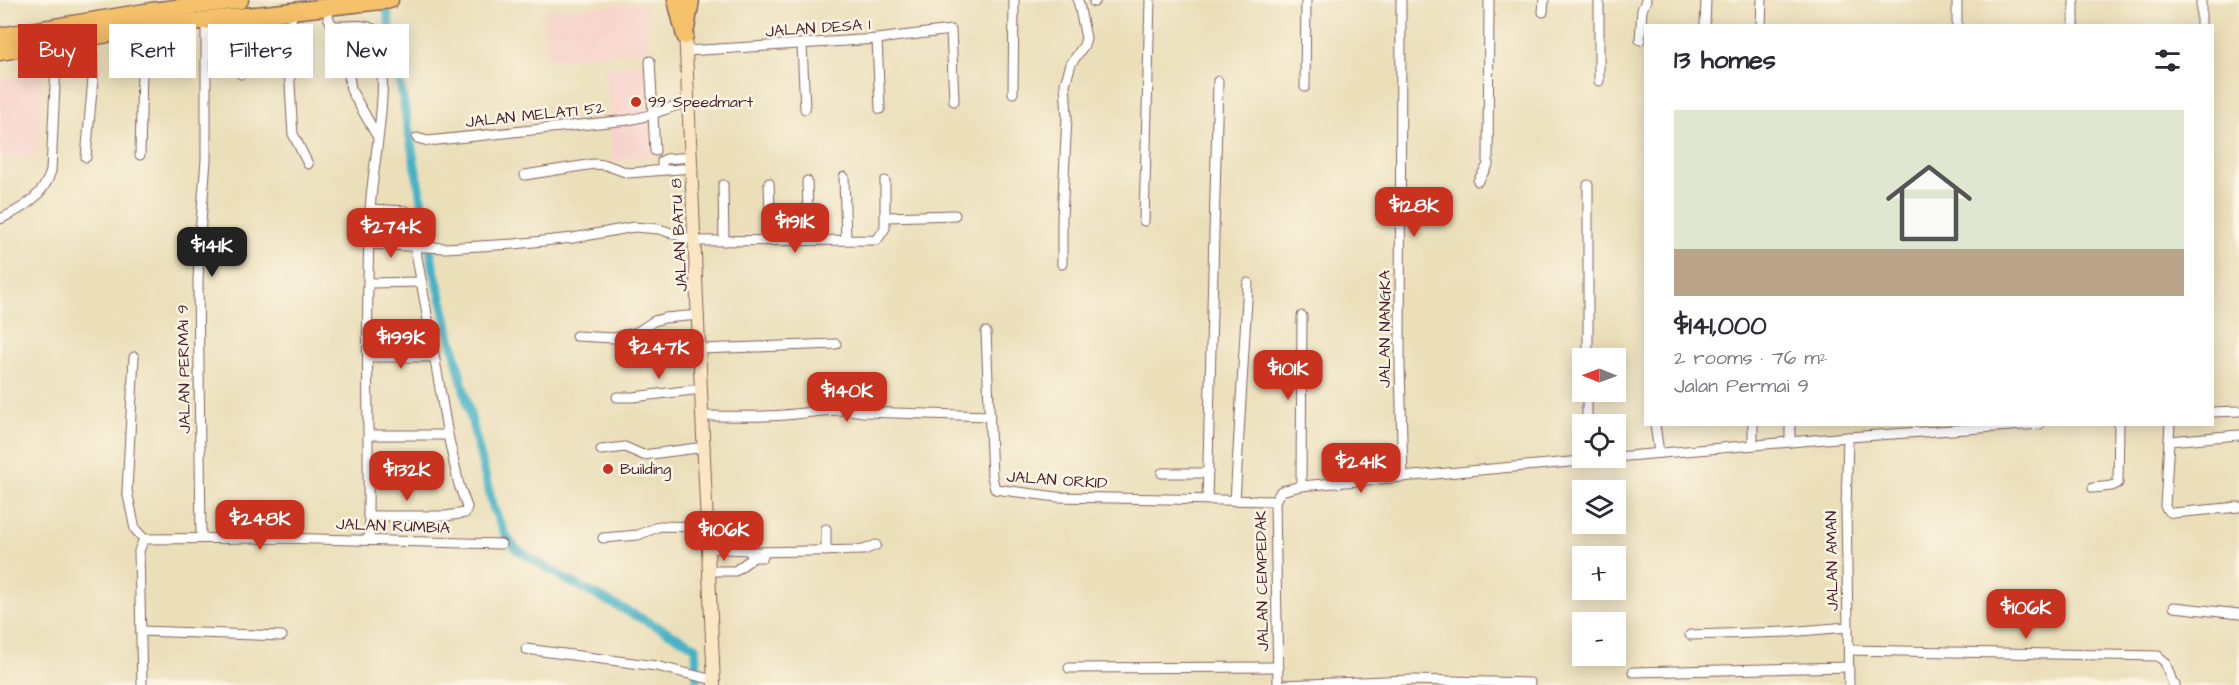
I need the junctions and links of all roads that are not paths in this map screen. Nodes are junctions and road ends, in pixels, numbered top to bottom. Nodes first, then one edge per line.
1 (390, 0) edge
2 (676, 0) edge
3 (685, 0) edge
4 (691, 0) edge
5 (1014, 0) edge
6 (1078, 0) edge
7 (1150, 0) edge
8 (1306, 0) edge
9 (1401, 0) edge
10 (1489, 0) edge
11 (1544, 0) edge
12 (1599, 0) edge
13 (1646, 0) edge
14 (1706, 0) edge
15 (1761, 0) edge
16 (1957, 0) edge
17 (2074, 0) edge
18 (2201, 0) edge
19 (330, 7) junction
20 (240, 8) edge
21 (292, 12) junction
22 (1544, 12) dead end
23 (206, 20) junction
24 (175, 24) edge
25 (240, 24) edge
26 (332, 24) edge
27 (1706, 24) edge
28 (1761, 24) edge
29 (1957, 24) edge
30 (2074, 24) edge
31 (2201, 24) edge
32 (0, 36) edge
33 (877, 39) junction
34 (1640, 40) dead end
35 (686, 43) junction
36 (802, 45) junction
37 (18, 49) edge
38 (0, 52) edge
39 (650, 61) dead end
40 (55, 78) edge
41 (93, 78) edge
42 (142, 78) edge
43 (349, 78) edge
44 (382, 78) edge
45 (1218, 81) dead end
46 (1599, 81) dead end
47 (1305, 87) dead end
48 (1013, 93) dead end
49 (954, 101) dead end
50 (690, 102) junction
51 (805, 109) dead end
52 (880, 109) dead end
53 (653, 112) junction
54 (377, 136) junction
55 (417, 138) dead end
56 (655, 152) dead end
57 (140, 155) dead end
58 (86, 157) dead end
59 (692, 162) junction
60 (308, 164) dead end
61 (525, 176) dead end
62 (843, 177) dead end
63 (807, 181) dead end
64 (885, 181) dead end
65 (1478, 181) dead end
66 (769, 183) dead end
67 (723, 185) dead end
68 (1588, 185) dead end
69 (370, 209) junction
70 (955, 214) dead end
71 (887, 217) junction
72 (0, 219) edge
73 (1144, 221) dead end
74 (809, 240) junction
75 (846, 240) junction
76 (696, 241) junction
77 (724, 241) junction
78 (771, 241) junction
79 (369, 244) junction
80 (418, 247) junction
81 (1062, 264) dead end
82 (422, 282) junction
83 (1248, 282) dead end
84 (369, 283) junction
85 (699, 315) junction
86 (1302, 316) dead end
87 (986, 332) dead end
88 (576, 336) dead end
89 (836, 344) dead end
90 (1588, 348) edge
91 (700, 349) junction
92 (134, 357) dead end
93 (368, 357) junction
94 (433, 357) junction
95 (702, 389) junction
96 (616, 397) dead end
97 (2239, 411) edge
98 (2214, 412) edge
99 (704, 416) junction
100 (990, 416) junction
101 (1655, 426) edge
102 (1753, 426) edge
103 (1790, 426) edge
104 (1997, 426) edge
105 (2119, 426) edge
106 (2170, 426) edge
107 (1951, 428) edge
108 (369, 435) junction
109 (448, 435) junction
110 (2239, 435) edge
111 (1848, 437) junction
112 (2169, 441) junction
113 (1790, 442) junction
114 (1753, 445) junction
115 (705, 447) junction
116 (601, 450) dead end
117 (1659, 453) junction
118 (1626, 457) edge
119 (1572, 461) edge
120 (1162, 473) dead end
121 (1208, 473) junction
122 (1403, 477) junction
123 (1301, 486) junction
124 (2093, 488) dead end
125 (1207, 500) junction
126 (1235, 501) junction
127 (1275, 501) junction
128 (2239, 507) edge
129 (368, 516) junction
130 (708, 527) junction
131 (826, 529) dead end
132 (201, 538) junction
133 (603, 538) dead end
134 (144, 539) junction
135 (369, 540) junction
136 (501, 544) dead end
137 (876, 545) dead end
138 (709, 548) junction
139 (826, 551) junction
140 (753, 554) junction
141 (793, 557) dead end
142 (710, 571) junction
143 (2174, 607) dead end
144 (2239, 614) edge
145 (1840, 627) junction
146 (141, 631) junction
147 (1690, 635) dead end
148 (282, 636) dead end
149 (526, 649) dead end
150 (1849, 650) junction
151 (1279, 667) junction
152 (1068, 668) dead end
153 (1842, 668) junction
154 (1633, 672) dead end
155 (710, 680) edge
156 (1379, 683) edge
157 (1530, 683) dead end
158 (142, 685) edge
159 (1280, 685) edge
160 (1849, 685) edge
161 (2175, 685) edge

1 - 19 highway
2 - 35 highway
3 - 35 street, JALAN BATU 8
4 - 35 highway
5 - 48 street
6 - 81 street
7 - 73 street
8 - 47 street
9 - 122 street, JALAN NANGKA
10 - 65 street
11 - 22 street
12 - 46 street
13 - 34 street
14 - 27 street
15 - 28 street
16 - 29 street
17 - 30 street
18 - 31 street
19 - 21 highway
19 - 26 street
20 - 21 highway
20 - 23 highway
20 - 25 street
20 - 32 highway
21 - 60 street
23 - 24 highway
23 - 132 street, JALAN PERMAI 9
33 - 36 street, JALAN DESA 1
33 - 49 street, JALAN DESA 1
33 - 52 street
35 - 36 street, JALAN DESA 1
35 - 50 street, JALAN BATU 8
36 - 51 street
37 - 38 highway
39 - 53 street
40 - 72 street
41 - 58 street
42 - 57 street
43 - 54 street
44 - 54 street
45 - 121 street
50 - 53 street, JALAN MELATI 52
50 - 59 street, JALAN BATU 8
53 - 55 street, JALAN MELATI 52
53 - 56 street
54 - 69 street
59 - 61 street
59 - 76 street, JALAN BATU 8
62 - 75 street
63 - 74 street
64 - 71 street
66 - 78 street
67 - 77 street
68 - 90 street
69 - 79 street
69 - 80 street
70 - 71 street
71 - 75 street
74 - 75 street
74 - 78 street
76 - 77 street
76 - 80 street
76 - 85 street, JALAN BATU 8
77 - 78 street
79 - 80 street
79 - 84 street
80 - 82 street
82 - 84 street
82 - 94 street
83 - 126 street
84 - 93 street
85 - 88 street
85 - 91 street, JALAN BATU 8
86 - 123 street
87 - 100 street, JALAN ORKID
89 - 91 street
91 - 95 street, JALAN BATU 8
92 - 134 street
93 - 94 street
93 - 108 street
94 - 109 street
95 - 96 street
95 - 99 street, JALAN BATU 8
97 - 98 street
99 - 100 street
99 - 115 street, JALAN BATU 8
100 - 125 street, JALAN ORKID
101 - 117 street
102 - 114 street
103 - 113 street
104 - 107 street, JALAN CEMPEDAK
105 - 124 street
106 - 112 street
107 - 111 street, JALAN CEMPEDAK
108 - 109 street
108 - 129 street
109 - 129 street
110 - 112 street
111 - 113 street, JALAN CEMPEDAK
111 - 145 street, JALAN AMAN
112 - 128 street
113 - 114 street, JALAN CEMPEDAK
114 - 117 street, JALAN CEMPEDAK
115 - 116 street
115 - 130 street, JALAN BATU 8
117 - 118 street, JALAN CEMPEDAK
119 - 122 street, JALAN CEMPEDAK
120 - 121 street
121 - 125 street
122 - 123 street, JALAN CEMPEDAK
123 - 127 street, JALAN CEMPEDAK
125 - 126 street, JALAN ORKID
126 - 127 street, JALAN ORKID
127 - 151 street, JALAN CEMPEDAK
129 - 135 street
130 - 133 street
130 - 138 street, JALAN BATU 8
131 - 139 street
132 - 134 street, JALAN RUMBIA
132 - 135 street, JALAN RUMBIA
134 - 146 street
135 - 136 street, JALAN RUMBIA
137 - 139 street
138 - 140 street
138 - 142 street, JALAN BATU 8
139 - 140 street
140 - 141 street
140 - 142 street
142 - 155 street, JALAN BATU 8
143 - 144 street
145 - 147 street
145 - 150 street, JALAN AMAN
146 - 148 street
146 - 158 street
149 - 155 street
150 - 153 street, JALAN AMAN
150 - 161 street
151 - 152 street
151 - 159 street, JALAN CEMPEDAK
153 - 154 street
153 - 160 street, JALAN AMAN
156 - 157 street
156 - 159 street

